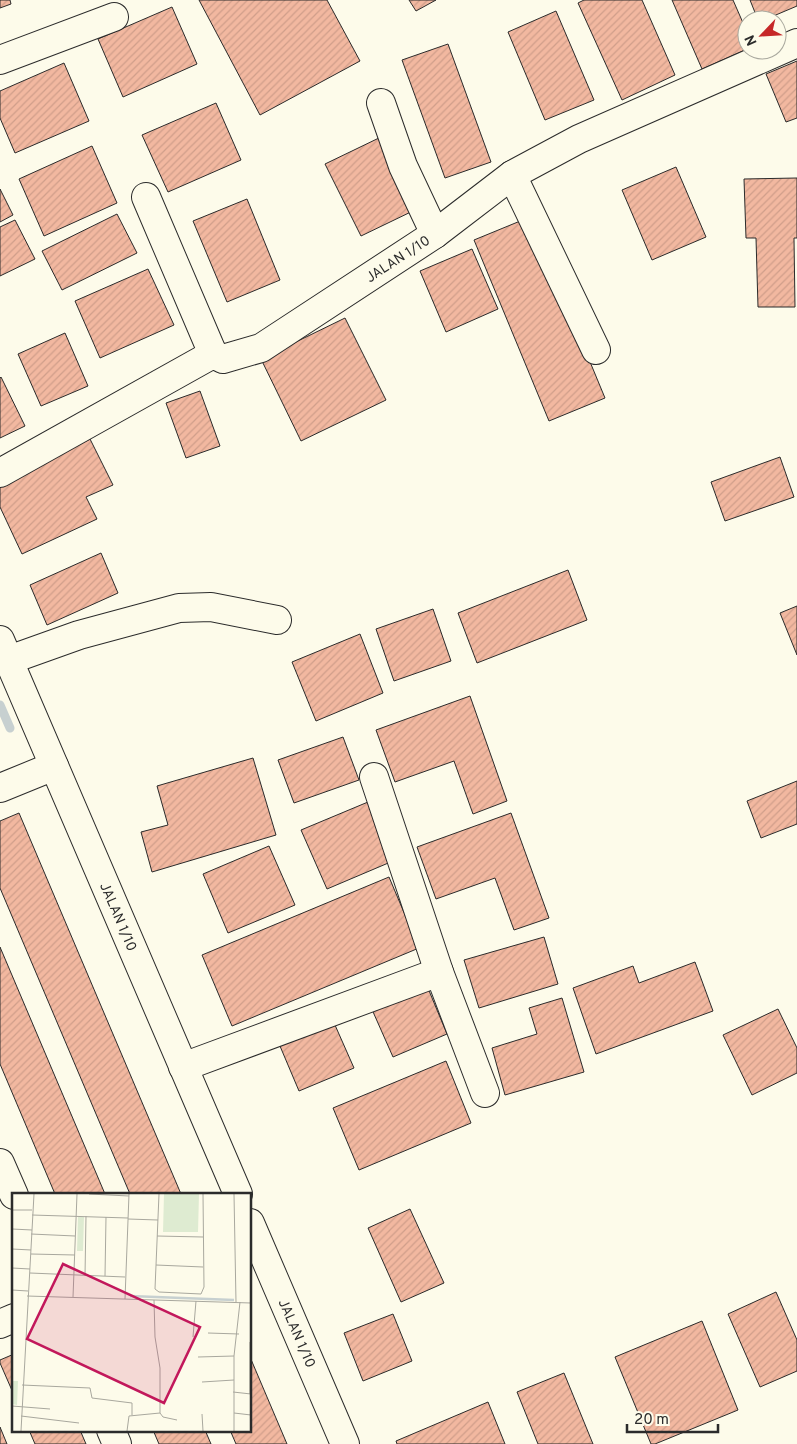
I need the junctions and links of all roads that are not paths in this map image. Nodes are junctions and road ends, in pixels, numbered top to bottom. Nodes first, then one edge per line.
1 (114, 16) dead end
2 (797, 43) edge
3 (0, 60) edge
4 (381, 103) dead end
5 (512, 175) junction
6 (146, 197) dead end
7 (435, 234) junction
8 (596, 350) dead end
9 (213, 354) junction
10 (0, 472) edge
11 (278, 620) dead end
12 (4, 650) edge
13 (54, 766) junction
14 (374, 777) dead end
15 (0, 788) edge
16 (439, 972) junction
17 (184, 1067) junction
18 (485, 1093) dead end
19 (0, 1163) edge
20 (14, 1193) edge
21 (238, 1193) edge
22 (12, 1206) edge
23 (0, 1211) edge
24 (251, 1225) edge
25 (12, 1319) edge
26 (0, 1324) edge
27 (112, 1432) edge
28 (117, 1444) edge
29 (345, 1444) edge

1 - 3 street
2 - 5 street, JALAN 1/10
4 - 7 street
5 - 7 street, JALAN 1/10
5 - 8 street
6 - 9 street
7 - 9 street, JALAN 1/10
9 - 10 street
11 - 12 street
12 - 13 street, JALAN 1/10
13 - 15 street
13 - 17 street, JALAN 1/10
14 - 16 street
16 - 17 street
16 - 18 street
17 - 21 street, JALAN 1/10
19 - 20 street
22 - 23 street
24 - 29 street, JALAN 1/10
25 - 26 street
27 - 28 street

